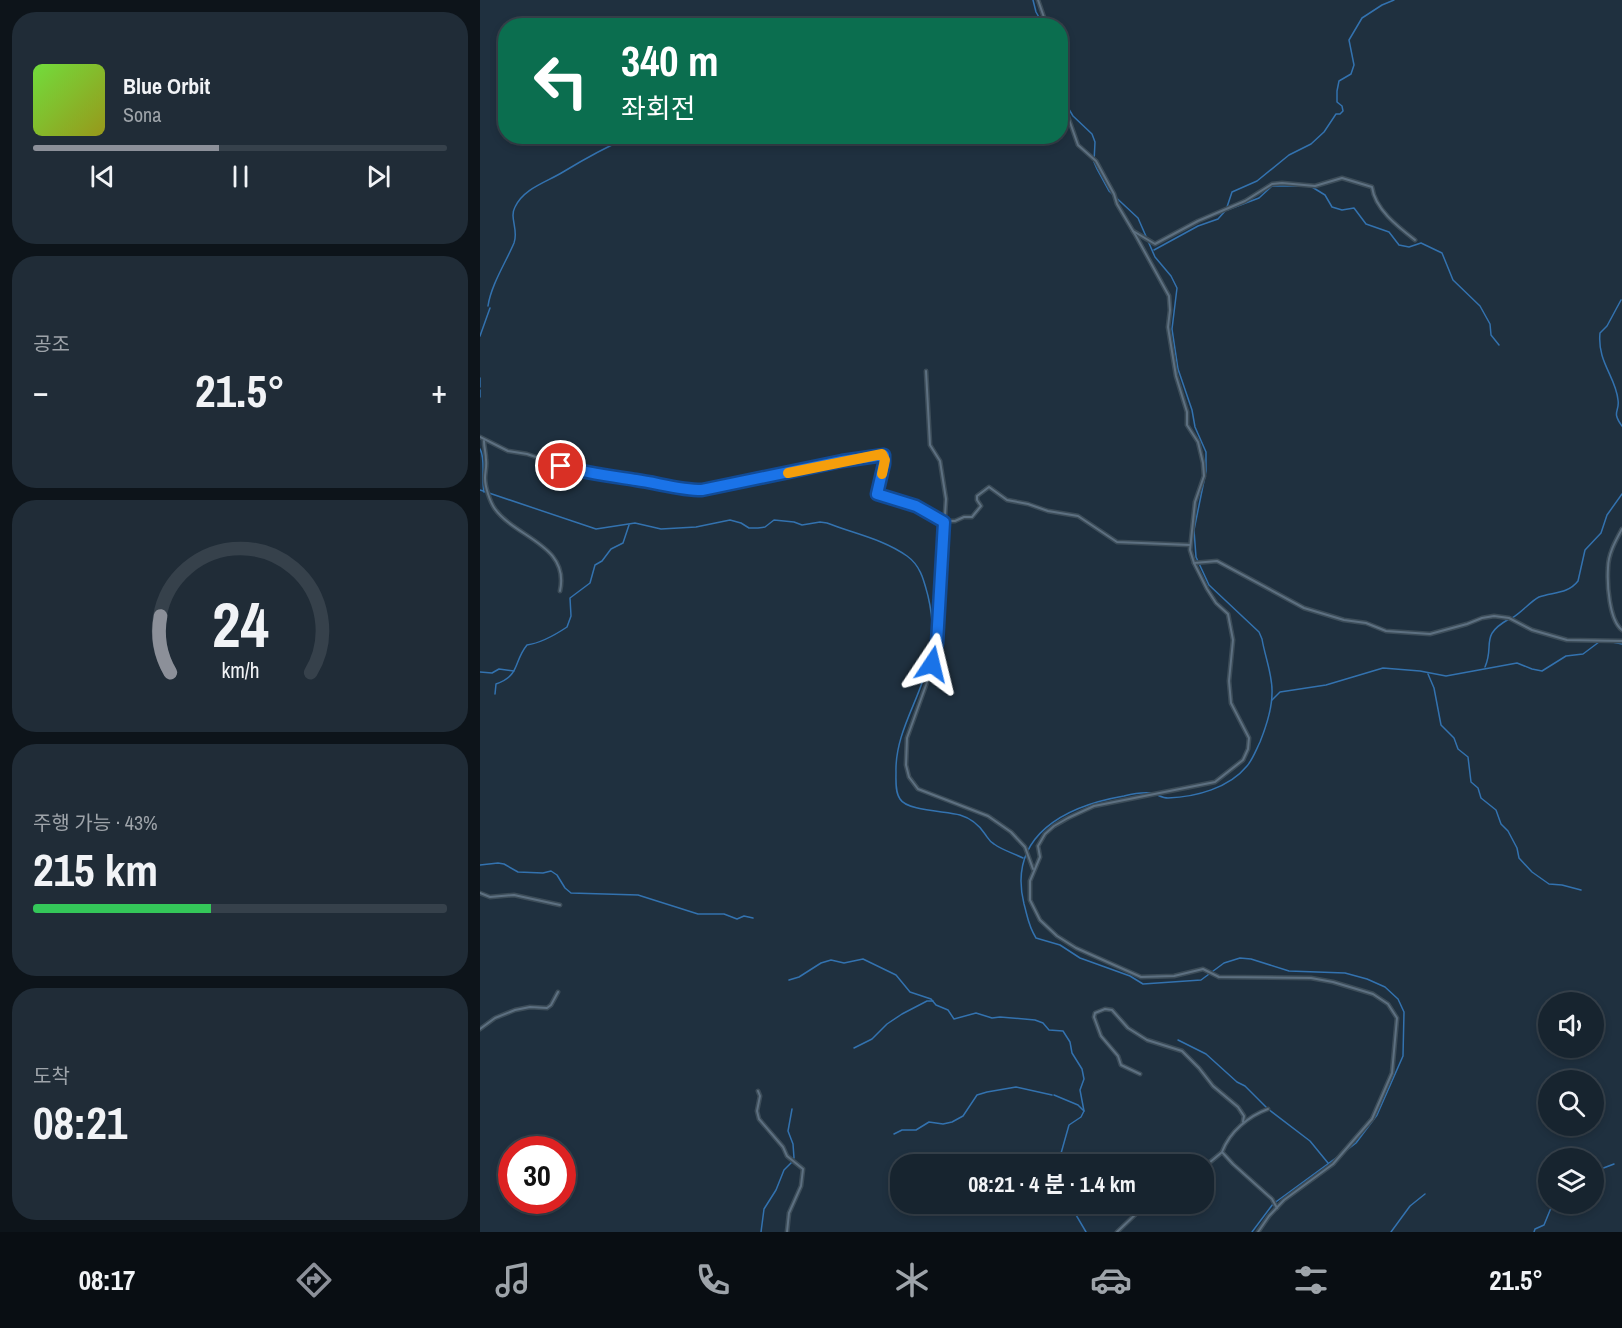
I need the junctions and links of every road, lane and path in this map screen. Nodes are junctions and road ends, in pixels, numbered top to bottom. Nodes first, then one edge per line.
1 (1038, 0) edge
2 (1044, 18) edge
3 (1068, 116) edge
4 (1133, 231) junction
5 (1414, 240) dead end
6 (926, 370) dead end
7 (480, 437) edge
8 (484, 440) junction
9 (944, 522) junction
10 (1622, 529) edge
11 (1190, 545) junction
12 (1194, 562) junction
13 (560, 591) dead end
14 (1622, 630) edge
15 (1622, 641) edge
16 (1033, 870) junction
17 (480, 893) edge
18 (560, 904) dead end
19 (558, 993) dead end
20 (480, 1029) edge
21 (1140, 1074) dead end
22 (758, 1091) dead end
23 (1268, 1109) dead end
24 (1243, 1122) junction
25 (1222, 1152) junction
26 (1214, 1159) edge
27 (1276, 1208) junction
28 (1136, 1214) edge
29 (788, 1232) edge
30 (1117, 1232) edge
31 (1258, 1232) edge

1 - 2 street
3 - 4 street
4 - 5 street
4 - 11 street
6 - 9 street
7 - 8 street
8 - 9 street
8 - 13 street
9 - 11 street
9 - 16 street
10 - 14 street
11 - 12 street
12 - 15 street
12 - 16 street
16 - 27 street
17 - 18 street
19 - 20 street
21 - 24 street
22 - 29 street
23 - 24 street
24 - 25 street
25 - 26 street
25 - 27 street
27 - 31 street
28 - 30 street

